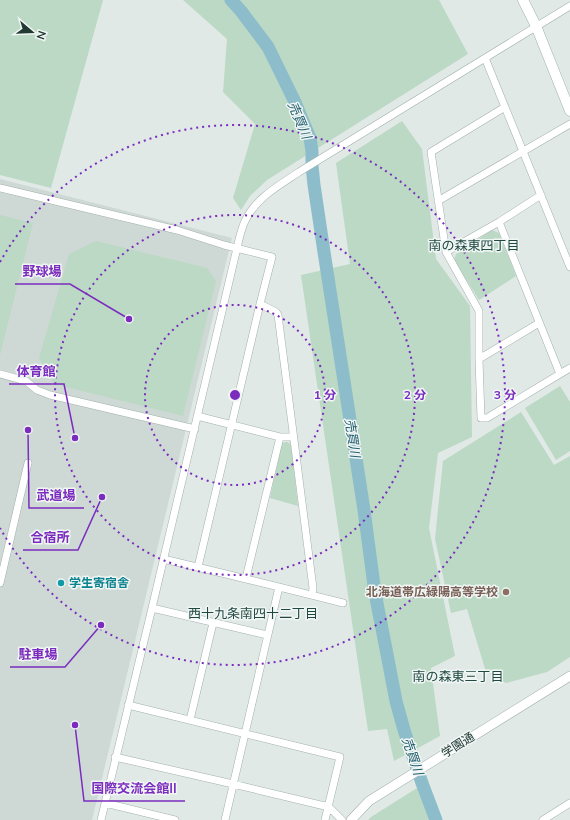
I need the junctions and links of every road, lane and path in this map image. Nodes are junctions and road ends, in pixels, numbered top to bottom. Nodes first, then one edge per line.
1 (523, 0) edge
2 (570, 6) edge
3 (536, 26) junction
4 (486, 58) junction
5 (505, 107) junction
6 (570, 111) edge
7 (570, 124) edge
8 (522, 151) junction
9 (0, 188) edge
10 (541, 195) junction
11 (438, 201) junction
12 (499, 222) junction
13 (237, 248) junction
14 (446, 252) junction
15 (570, 267) edge
16 (260, 304) junction
17 (539, 323) junction
18 (479, 359) junction
19 (570, 368) edge
20 (0, 374) edge
21 (560, 374) junction
22 (197, 416) junction
23 (231, 425) junction
24 (195, 429) junction
25 (280, 437) junction
26 (293, 437) junction
27 (28, 464) dead end
28 (163, 559) junction
29 (198, 567) junction
30 (246, 578) junction
31 (0, 580) edge
32 (279, 587) junction
33 (312, 595) junction
34 (343, 602) dead end
35 (152, 608) junction
36 (212, 623) junction
37 (267, 636) junction
38 (570, 676) edge
39 (128, 705) junction
40 (190, 720) junction
41 (245, 733) junction
42 (116, 757) junction
43 (233, 784) junction
44 (105, 803) junction
45 (570, 804) edge
46 (329, 807) junction
47 (101, 820) edge
48 (175, 820) edge
49 (225, 820) edge
50 (326, 820) edge
51 (342, 820) edge
52 (351, 820) edge
53 (543, 820) edge

1 - 3 main road
2 - 3 street
3 - 4 street
3 - 6 main road
4 - 5 street
4 - 13 street
5 - 8 street
5 - 11 street
7 - 8 street
8 - 10 street
8 - 11 street
9 - 13 street
10 - 12 street
10 - 15 street
11 - 14 street
12 - 14 street
12 - 17 street
13 - 16 street
13 - 22 street
14 - 18 street
16 - 23 street
16 - 26 street
17 - 18 street
17 - 21 street
18 - 21 street
19 - 21 street
20 - 24 street
22 - 23 street
22 - 24 street
23 - 25 street
23 - 29 street
24 - 28 street
25 - 26 street
25 - 30 street
26 - 33 street
27 - 31 street
28 - 29 street
28 - 35 street
29 - 30 street
30 - 32 street
32 - 33 street
32 - 37 street
33 - 34 street
35 - 36 street
35 - 39 street
36 - 37 street
36 - 40 street
37 - 41 street
38 - 52 street, 学園通
39 - 40 street
39 - 42 street
40 - 41 street
41 - 43 street
41 - 46 street
42 - 43 street
42 - 44 street
43 - 46 street
43 - 49 street
44 - 47 street
44 - 48 street
45 - 53 street
46 - 50 street
46 - 51 street

